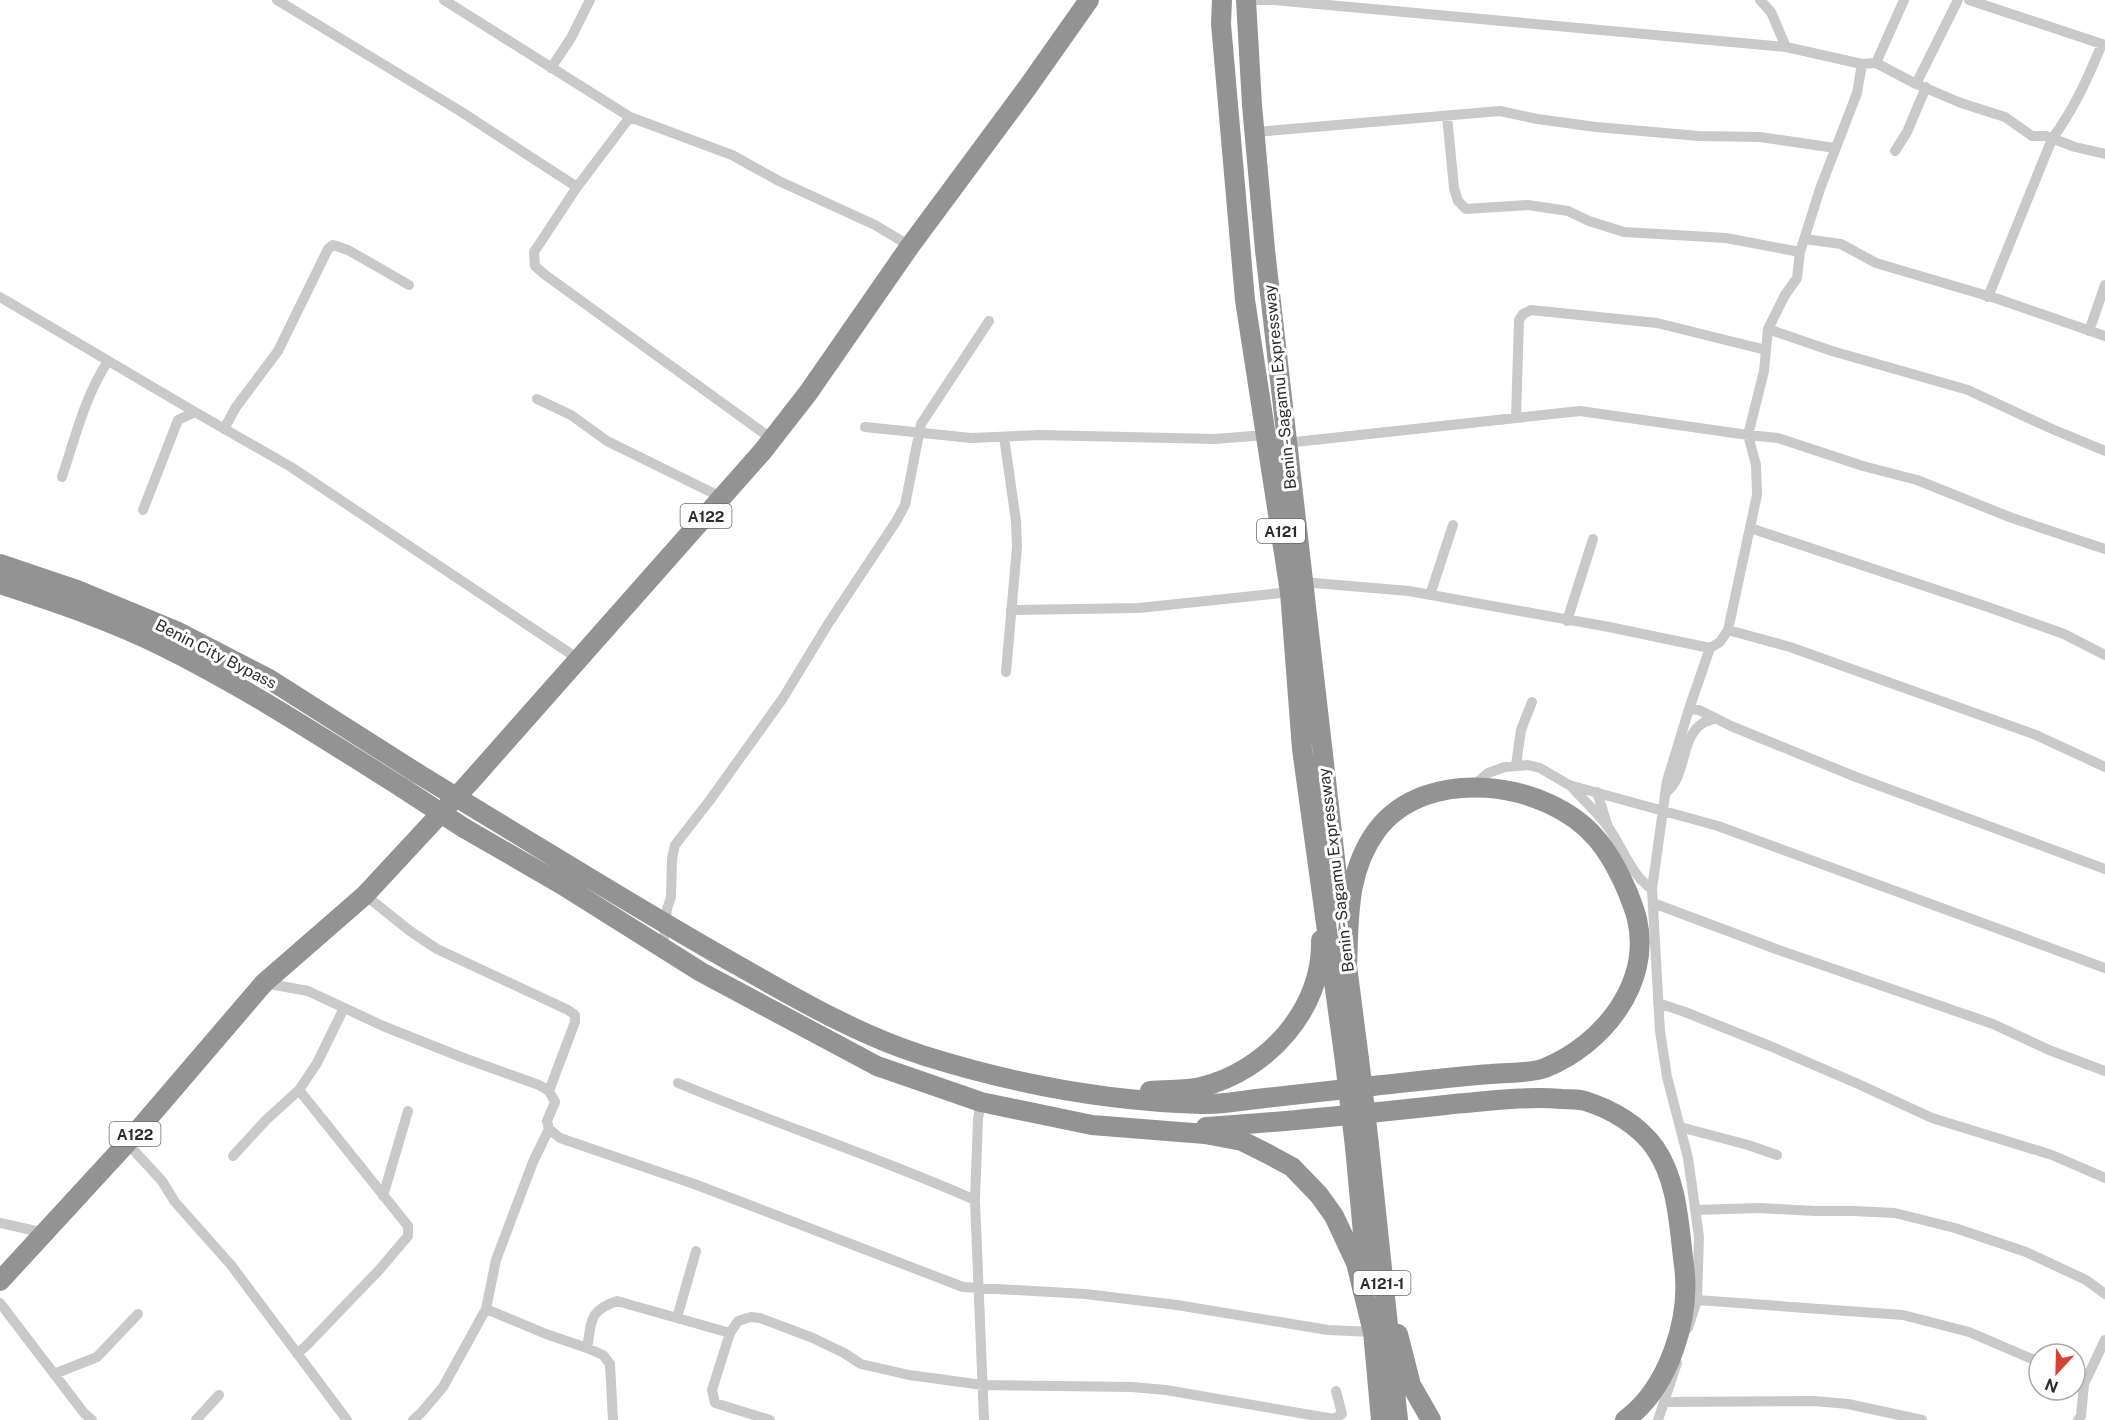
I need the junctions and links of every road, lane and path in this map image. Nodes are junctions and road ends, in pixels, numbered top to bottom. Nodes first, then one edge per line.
1 (277, 0) edge
2 (444, 0) edge
3 (590, 0) edge
4 (1089, 0) edge
5 (1212, 0) edge
6 (1222, 0) edge
7 (1248, 0) edge
8 (1760, 0) edge
9 (1904, 0) edge
10 (1958, 0) edge
11 (1969, 0) edge
12 (1220, 20) junction
13 (2103, 44) edge
14 (1786, 47) junction
15 (1876, 63) junction
16 (1862, 64) junction
17 (551, 68) junction
18 (1921, 86) junction
19 (1447, 116) junction
20 (630, 117) junction
21 (1256, 132) junction
22 (2052, 139) junction
23 (1835, 148) junction
24 (1895, 151) dead end
25 (2105, 154) edge
26 (577, 187) junction
27 (1806, 239) junction
28 (910, 246) junction
29 (1800, 252) junction
30 (409, 285) dead end
31 (2105, 285) edge
32 (0, 297) edge
33 (1988, 297) junction
34 (989, 321) dead end
35 (1768, 329) junction
36 (2089, 331) junction
37 (2105, 336) edge
38 (1766, 350) junction
39 (108, 362) junction
40 (537, 399) dead end
41 (195, 412) junction
42 (1516, 417) junction
43 (865, 427) dead end
44 (224, 429) junction
45 (918, 433) junction
46 (1265, 435) junction
47 (1748, 435) junction
48 (1004, 437) junction
49 (772, 439) junction
50 (1286, 443) junction
51 (2105, 451) edge
52 (62, 477) dead end
53 (723, 498) junction
54 (143, 510) dead end
55 (1453, 525) dead end
56 (1750, 528) junction
57 (1593, 539) dead end
58 (2105, 549) edge
59 (0, 564) edge
60 (0, 584) edge
61 (1296, 587) junction
62 (1430, 595) junction
63 (1011, 610) junction
64 (1567, 621) junction
65 (1728, 630) junction
66 (1710, 648) junction
67 (2105, 655) edge
68 (577, 658) junction
69 (1006, 672) dead end
70 (1532, 702) dead end
71 (1689, 709) junction
72 (1716, 718) junction
73 (1516, 765) junction
74 (2105, 767) edge
75 (1569, 785) junction
76 (1472, 787) junction
77 (1597, 792) junction
78 (1665, 794) junction
79 (1662, 810) junction
80 (1608, 826) junction
81 (1318, 868) junction
82 (2105, 869) edge
83 (1652, 889) junction
84 (365, 895) junction
85 (1653, 903) junction
86 (666, 924) junction
87 (663, 948) junction
88 (2105, 968) edge
89 (1347, 969) junction
90 (264, 983) junction
91 (1658, 1003) junction
92 (344, 1008) junction
93 (1352, 1061) junction
94 (2105, 1071) edge
95 (678, 1083) dead end
96 (299, 1090) junction
97 (549, 1091) junction
98 (1090, 1095) junction
99 (981, 1102) junction
100 (408, 1111) dead end
101 (1680, 1127) junction
102 (549, 1129) junction
103 (1152, 1130) junction
104 (127, 1143) junction
105 (1362, 1146) junction
106 (1777, 1155) dead end
107 (233, 1156) dead end
108 (2105, 1178) edge
109 (383, 1196) junction
110 (975, 1200) junction
111 (1696, 1210) junction
112 (0, 1223) edge
113 (45, 1233) junction
114 (696, 1251) dead end
115 (1380, 1265) junction
116 (0, 1281) edge
117 (979, 1288) junction
118 (2105, 1294) edge
119 (1697, 1300) junction
120 (0, 1303) edge
121 (486, 1310) junction
122 (138, 1314) dead end
123 (677, 1318) junction
124 (1373, 1332) junction
125 (730, 1333) junction
126 (2105, 1340) edge
127 (587, 1348) junction
128 (297, 1354) junction
129 (2027, 1357) edge
130 (2087, 1370) edge
131 (54, 1374) junction
132 (983, 1385) junction
133 (1336, 1391) dead end
134 (219, 1395) dead end
135 (1665, 1402) junction
136 (2081, 1402) edge
137 (420, 1418) edge
138 (2081, 1419) edge
139 (92, 1420) edge
140 (196, 1420) edge
141 (347, 1420) edge
142 (613, 1420) edge
143 (770, 1420) edge
144 (984, 1420) edge
145 (1381, 1420) edge
146 (1398, 1420) edge
147 (1431, 1420) edge
148 (1625, 1420) edge
149 (1658, 1420) edge
150 (1922, 1420) edge

1 - 26 street
2 - 17 street
3 - 17 street
4 - 28 highway, A122
5 - 12 highway
6 - 12 highway, A121
7 - 14 street
7 - 21 highway, Benin - Sagamu Expressway / A121
8 - 14 street
9 - 15 street
10 - 18 street
11 - 13 street
12 - 46 highway, A121
13 - 22 street
14 - 16 street
15 - 16 street
15 - 18 street
16 - 23 street
17 - 20 street
18 - 22 street
18 - 24 street
19 - 21 street
19 - 23 street
19 - 29 street
20 - 26 street
20 - 28 street
21 - 50 highway, Benin - Sagamu Expressway / A121
22 - 25 street
22 - 33 street
23 - 27 street
26 - 49 street
27 - 29 street
27 - 33 street
28 - 49 highway, A122
29 - 35 street
30 - 44 street
31 - 36 street
32 - 39 street
33 - 36 street
34 - 45 street
35 - 38 street
35 - 51 street
36 - 37 street
38 - 42 street
38 - 47 street
39 - 41 street
39 - 52 street
40 - 53 street
41 - 44 street
41 - 54 street
42 - 47 street
42 - 50 street
43 - 45 street
44 - 68 street
45 - 48 street
45 - 86 street
46 - 48 street
46 - 61 highway, A121
47 - 56 street
47 - 58 street
48 - 63 street
49 - 53 highway, A122
50 - 61 highway, Benin - Sagamu Expressway / A121
53 - 68 highway, A122
55 - 62 street
56 - 65 street
56 - 67 street
57 - 64 street
59 - 86 highway, Benin City Bypass, bridge
60 - 87 highway, Benin City Bypass, bridge
61 - 62 street
61 - 63 street
61 - 81 highway, A121
61 - 89 highway, Benin - Sagamu Expressway / A121
62 - 64 street
63 - 69 street
64 - 66 street
65 - 66 street
65 - 74 street
66 - 71 street
68 - 84 highway, A122
70 - 73 street
71 - 72 street
71 - 78 street
72 - 78 street
72 - 82 street
73 - 75 street
73 - 76 street
75 - 77 street
75 - 80 street
76 - 89 highway
76 - 98 highway
77 - 79 street
77 - 80 street
78 - 79 street
79 - 83 street
79 - 88 street
80 - 83 street
81 - 93 highway, A121
81 - 98 highway
83 - 85 street
84 - 90 highway, A122
84 - 97 street
85 - 91 street
85 - 94 street
86 - 87 street
86 - 98 highway, Benin City Bypass
87 - 99 highway, Benin City Bypass
89 - 93 highway, Benin - Sagamu Expressway / A121
90 - 92 street
90 - 104 highway, A122
91 - 101 street
91 - 108 street
92 - 96 street
92 - 97 street
93 - 105 highway, A121, bridge
95 - 110 street
96 - 107 street
96 - 109 street
97 - 102 street
99 - 103 highway, Benin City Bypass
99 - 110 street
100 - 109 street
101 - 106 street
101 - 111 street
102 - 117 street
102 - 121 street
103 - 124 highway
103 - 148 highway
104 - 113 highway, A122
104 - 128 street
105 - 115 highway, A121-1
105 - 124 highway, A121-1
109 - 128 street
110 - 117 street
111 - 118 street
111 - 119 street
112 - 113 street
113 - 116 highway, A122
114 - 123 street
115 - 146 highway, A121-1
115 - 147 highway
117 - 124 street
117 - 132 street
119 - 129 street
119 - 135 street
120 - 131 street
121 - 127 street
121 - 137 street
122 - 131 street
123 - 125 street
123 - 127 street
124 - 145 highway, A121-1
125 - 132 street
125 - 143 street
126 - 130 street
127 - 142 street
128 - 141 street
131 - 139 street
132 - 133 street
132 - 144 street
134 - 140 street
135 - 149 street
135 - 150 street
136 - 138 street

